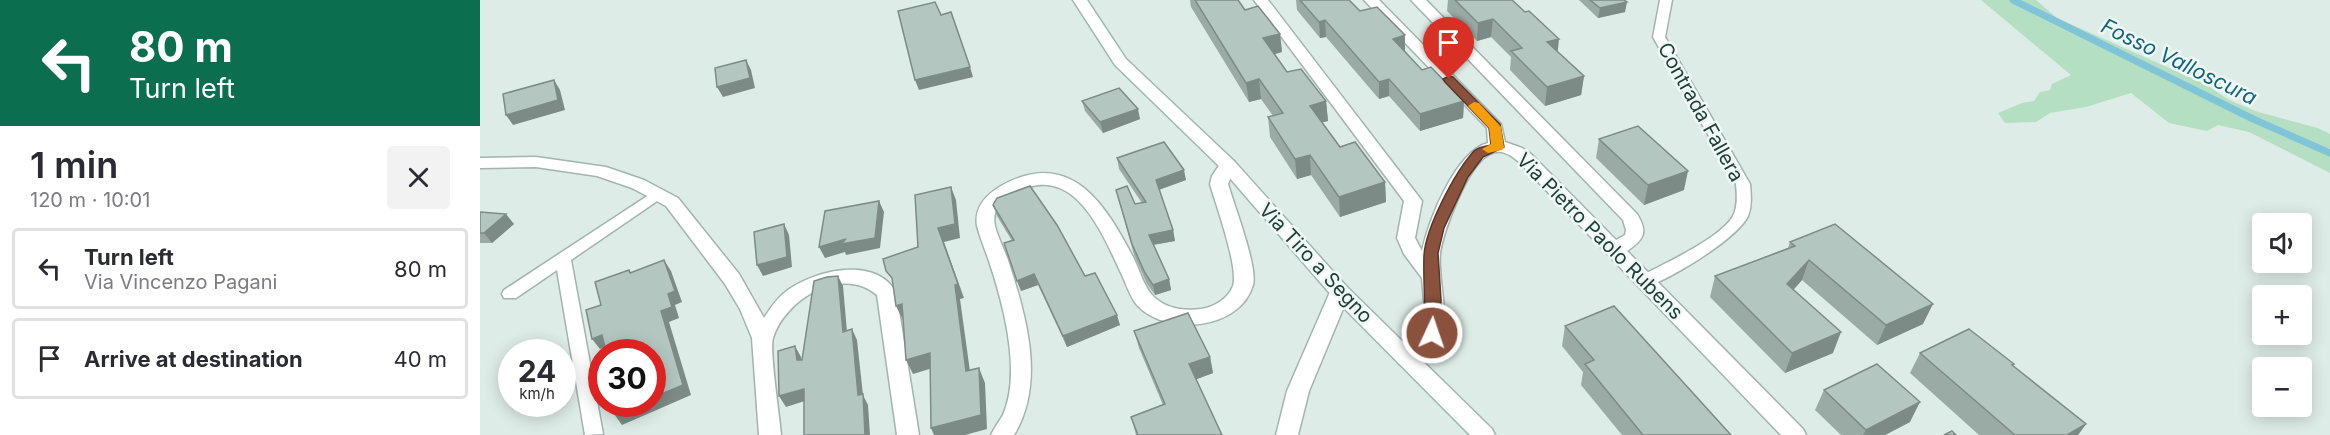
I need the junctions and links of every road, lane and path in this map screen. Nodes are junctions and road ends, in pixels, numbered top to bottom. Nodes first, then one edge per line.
1 (1080, 0) edge
2 (1261, 0) edge
3 (1371, 0) edge
4 (1418, 0) edge
5 (1666, 0) edge
6 (1497, 147) junction
7 (480, 163) edge
8 (1228, 165) junction
9 (658, 194) junction
10 (1615, 250) junction
11 (563, 258) junction
12 (1431, 276) junction
13 (1645, 280) junction
14 (1340, 292) junction
15 (510, 294) dead end
16 (762, 338) junction
17 (1406, 358) junction
18 (594, 434) edge
19 (770, 435) edge
20 (908, 435) edge
21 (1002, 435) edge
22 (1287, 435) edge
23 (1484, 435) edge
24 (1795, 435) edge

1 - 8 street, Via Tiro a Segno
2 - 12 street
3 - 6 street
4 - 10 street
5 - 13 lane, Contrada Fallera
6 - 10 street, Via Pietro Paolo Rubens
6 - 12 street, Via Pietro Paolo Rubens
7 - 9 street
8 - 14 street, Via Tiro a Segno
8 - 21 street
9 - 11 lane
9 - 16 street
10 - 13 street, Via Pietro Paolo Rubens
11 - 15 lane
11 - 18 lane
12 - 17 street, Via Pietro Paolo Rubens
13 - 24 street, Via Pietro Paolo Rubens
14 - 17 street, Via Tiro a Segno
14 - 22 street
16 - 19 street
16 - 20 street
17 - 23 street, Via Tiro a Segno

